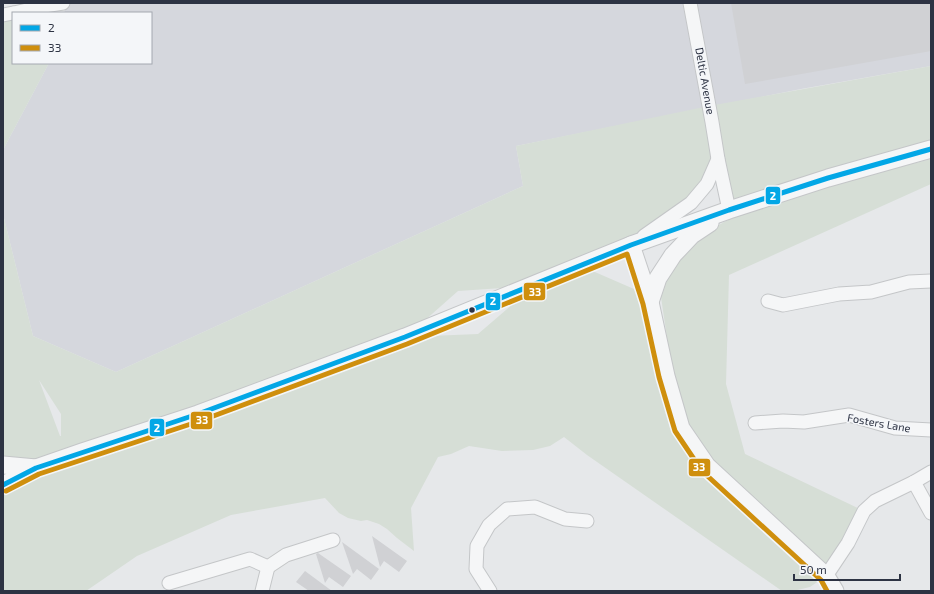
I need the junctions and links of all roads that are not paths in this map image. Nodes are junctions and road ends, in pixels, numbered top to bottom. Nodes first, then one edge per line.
1 (29, 3) edge
2 (63, 3) edge
3 (690, 3) edge
4 (44, 6) junction
5 (18, 12) edge
6 (931, 149) edge
7 (718, 159) junction
8 (729, 210) junction
9 (631, 246) junction
10 (931, 281) edge
11 (768, 301) dead end
12 (650, 302) junction
13 (755, 424) dead end
14 (931, 430) edge
15 (3, 465) edge
16 (39, 467) junction
17 (931, 472) edge
18 (914, 482) junction
19 (3, 485) edge
20 (931, 513) edge
21 (587, 521) dead end
22 (333, 540) dead end
23 (268, 567) junction
24 (826, 576) junction
25 (169, 583) dead end
26 (262, 591) edge
27 (490, 591) edge
28 (835, 591) edge

1 - 4 street
2 - 4 street
3 - 7 street, Deltic Avenue
4 - 5 street
6 - 8 street
7 - 8 street, Deltic Avenue
7 - 9 street
8 - 9 street
8 - 12 street
9 - 12 street
9 - 16 street
10 - 11 street
12 - 24 street
13 - 14 street, Fosters Lane
15 - 16 street
16 - 19 street
17 - 18 street
18 - 20 street
18 - 24 street
21 - 27 street
22 - 23 street
23 - 25 street
23 - 26 street
24 - 28 street

